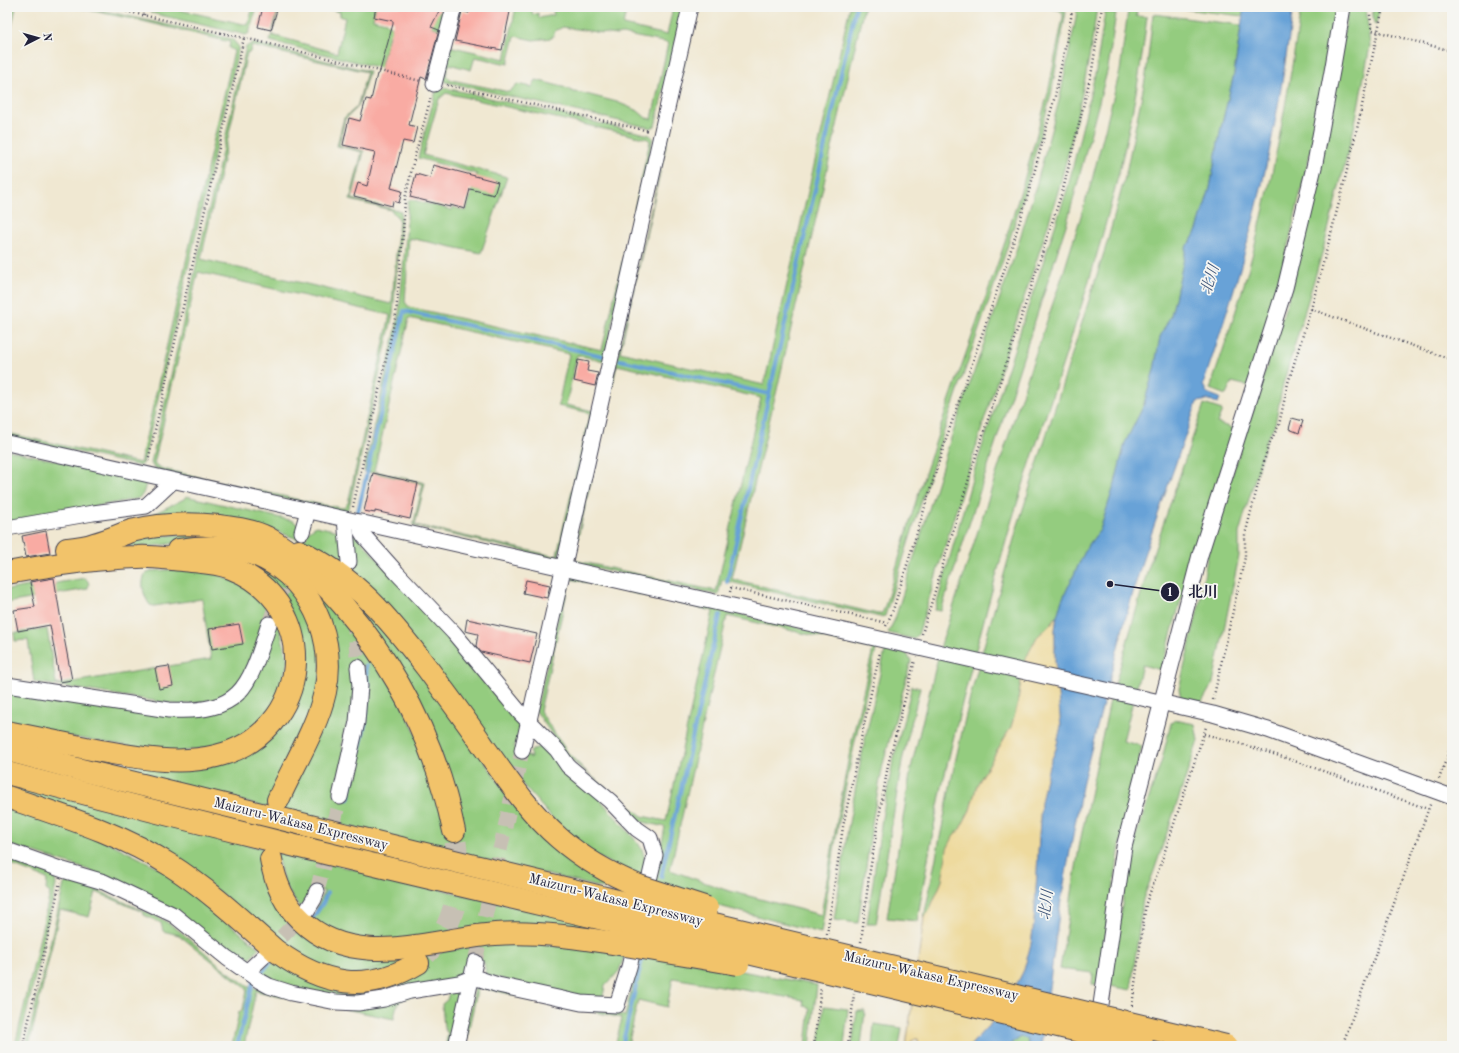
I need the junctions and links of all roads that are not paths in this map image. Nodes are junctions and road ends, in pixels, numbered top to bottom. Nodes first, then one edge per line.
1 (454, 7) edge
2 (690, 7) edge
3 (1343, 7) edge
4 (434, 84) road end
5 (7, 443) edge
6 (173, 481) junction
7 (308, 511) junction
8 (352, 520) junction
9 (7, 528) edge
10 (302, 532) tunnel mouth
11 (264, 537) junction
12 (140, 557) junction
13 (7, 560) edge
14 (349, 562) dead end
15 (563, 568) junction
16 (7, 573) edge
17 (269, 624) tunnel mouth
18 (358, 667) tunnel mouth
19 (7, 685) edge
20 (1155, 701) junction
21 (529, 721) junction
22 (7, 732) edge
23 (7, 750) edge
24 (522, 751) tunnel mouth
25 (7, 773) edge
26 (7, 797) edge
27 (340, 797) tunnel mouth
28 (1452, 797) edge
29 (278, 800) dead end
30 (454, 831) tunnel mouth
31 (7, 850) edge
32 (270, 859) dead end
33 (317, 892) tunnel mouth
34 (637, 895) junction
35 (306, 912) tunnel mouth
36 (627, 935) junction
37 (263, 957) tunnel mouth
38 (475, 962) tunnel mouth
39 (418, 963) tunnel mouth
40 (247, 972) junction
41 (472, 978) junction
42 (456, 1046) edge
43 (1096, 1046) edge
44 (1143, 1046) edge
45 (1226, 1046) edge

1 - 4 street
2 - 15 street
3 - 20 street
5 - 6 street
6 - 7 street
6 - 9 street
7 - 8 street
7 - 10 street
8 - 14 street
8 - 15 street
8 - 21 street
11 - 13 highway
11 - 30 highway
11 - 34 highway
12 - 16 highway
12 - 22 highway
12 - 29 highway
15 - 20 street
15 - 21 street
17 - 19 street
18 - 27 street
20 - 28 street
20 - 43 street
21 - 24 street
21 - 41 street
23 - 34 highway, Maizuru-Wakasa Expressway
25 - 36 highway, Maizuru-Wakasa Expressway
26 - 39 highway
31 - 40 street
32 - 36 highway
33 - 35 street
34 - 45 highway, Maizuru-Wakasa Expressway, bridge
36 - 44 highway, Maizuru-Wakasa Expressway, bridge
37 - 40 street
38 - 41 street
40 - 41 street
41 - 42 street

